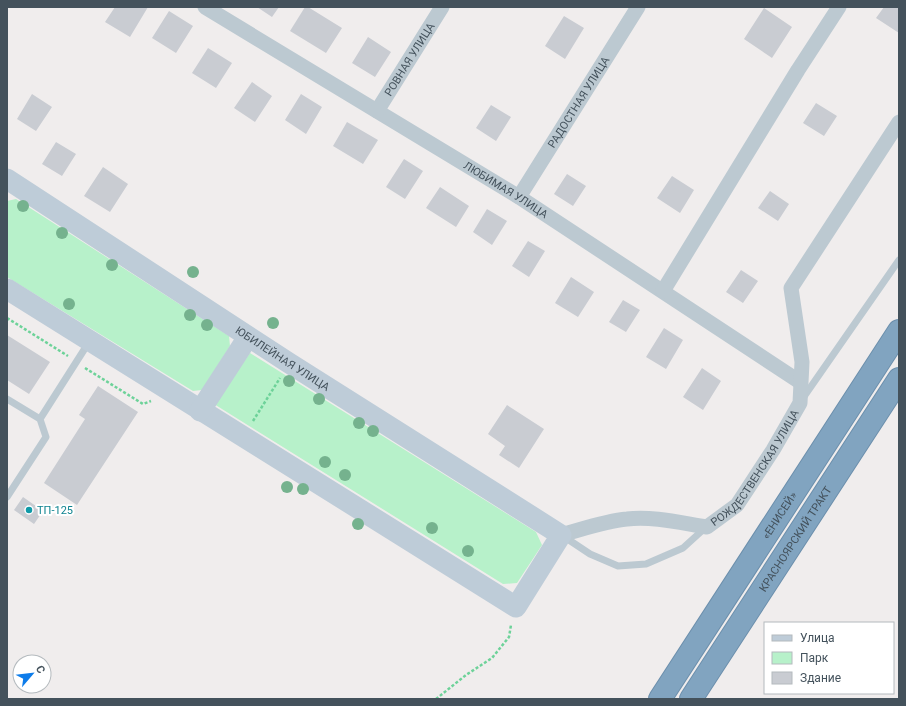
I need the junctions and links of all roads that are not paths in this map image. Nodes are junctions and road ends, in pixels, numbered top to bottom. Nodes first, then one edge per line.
1 (205, 7) edge
2 (442, 7) edge
3 (638, 7) edge
4 (839, 7) edge
5 (377, 111) junction
6 (899, 122) edge
7 (8, 182) edge
8 (519, 197) junction
9 (899, 260) edge
10 (7, 289) edge
11 (664, 291) junction
12 (899, 331) edge
13 (248, 337) junction
14 (90, 340) junction
15 (899, 379) edge
16 (800, 382) junction
17 (7, 399) edge
18 (800, 403) junction
19 (200, 411) junction
20 (40, 419) junction
21 (7, 497) edge
22 (707, 526) junction
23 (561, 534) junction
24 (660, 699) edge
25 (691, 699) edge

1 - 5 street, ЛЮБИМАЯ УЛИЦА
2 - 5 street, РОВНАЯ УЛИЦА
3 - 8 street, РАДОСТНАЯ УЛИЦА
4 - 11 street
5 - 8 street, ЛЮБИМАЯ УЛИЦА
6 - 16 street, РОЖДЕСТВЕНСКАЯ УЛИЦА
7 - 13 main road, ЮБИЛЕЙНАЯ УЛИЦА
8 - 11 street, ЛЮБИМАЯ УЛИЦА
9 - 18 lane
10 - 14 main road
11 - 16 street, ЛЮБИМАЯ УЛИЦА
12 - 24 highway, «ЕНИСЕЙ»
13 - 19 main road
13 - 23 main road, ЮБИЛЕЙНАЯ УЛИЦА
14 - 19 main road
14 - 20 lane
15 - 25 highway, КРАСНОЯРСКИЙ ТРАКТ
16 - 18 street, РОЖДЕСТВЕНСКАЯ УЛИЦА
17 - 20 lane
18 - 22 street, РОЖДЕСТВЕНСКАЯ УЛИЦА
19 - 23 main road
20 - 21 lane
22 - 23 street, РОЖДЕСТВЕНСКАЯ УЛИЦА
22 - 23 lane

